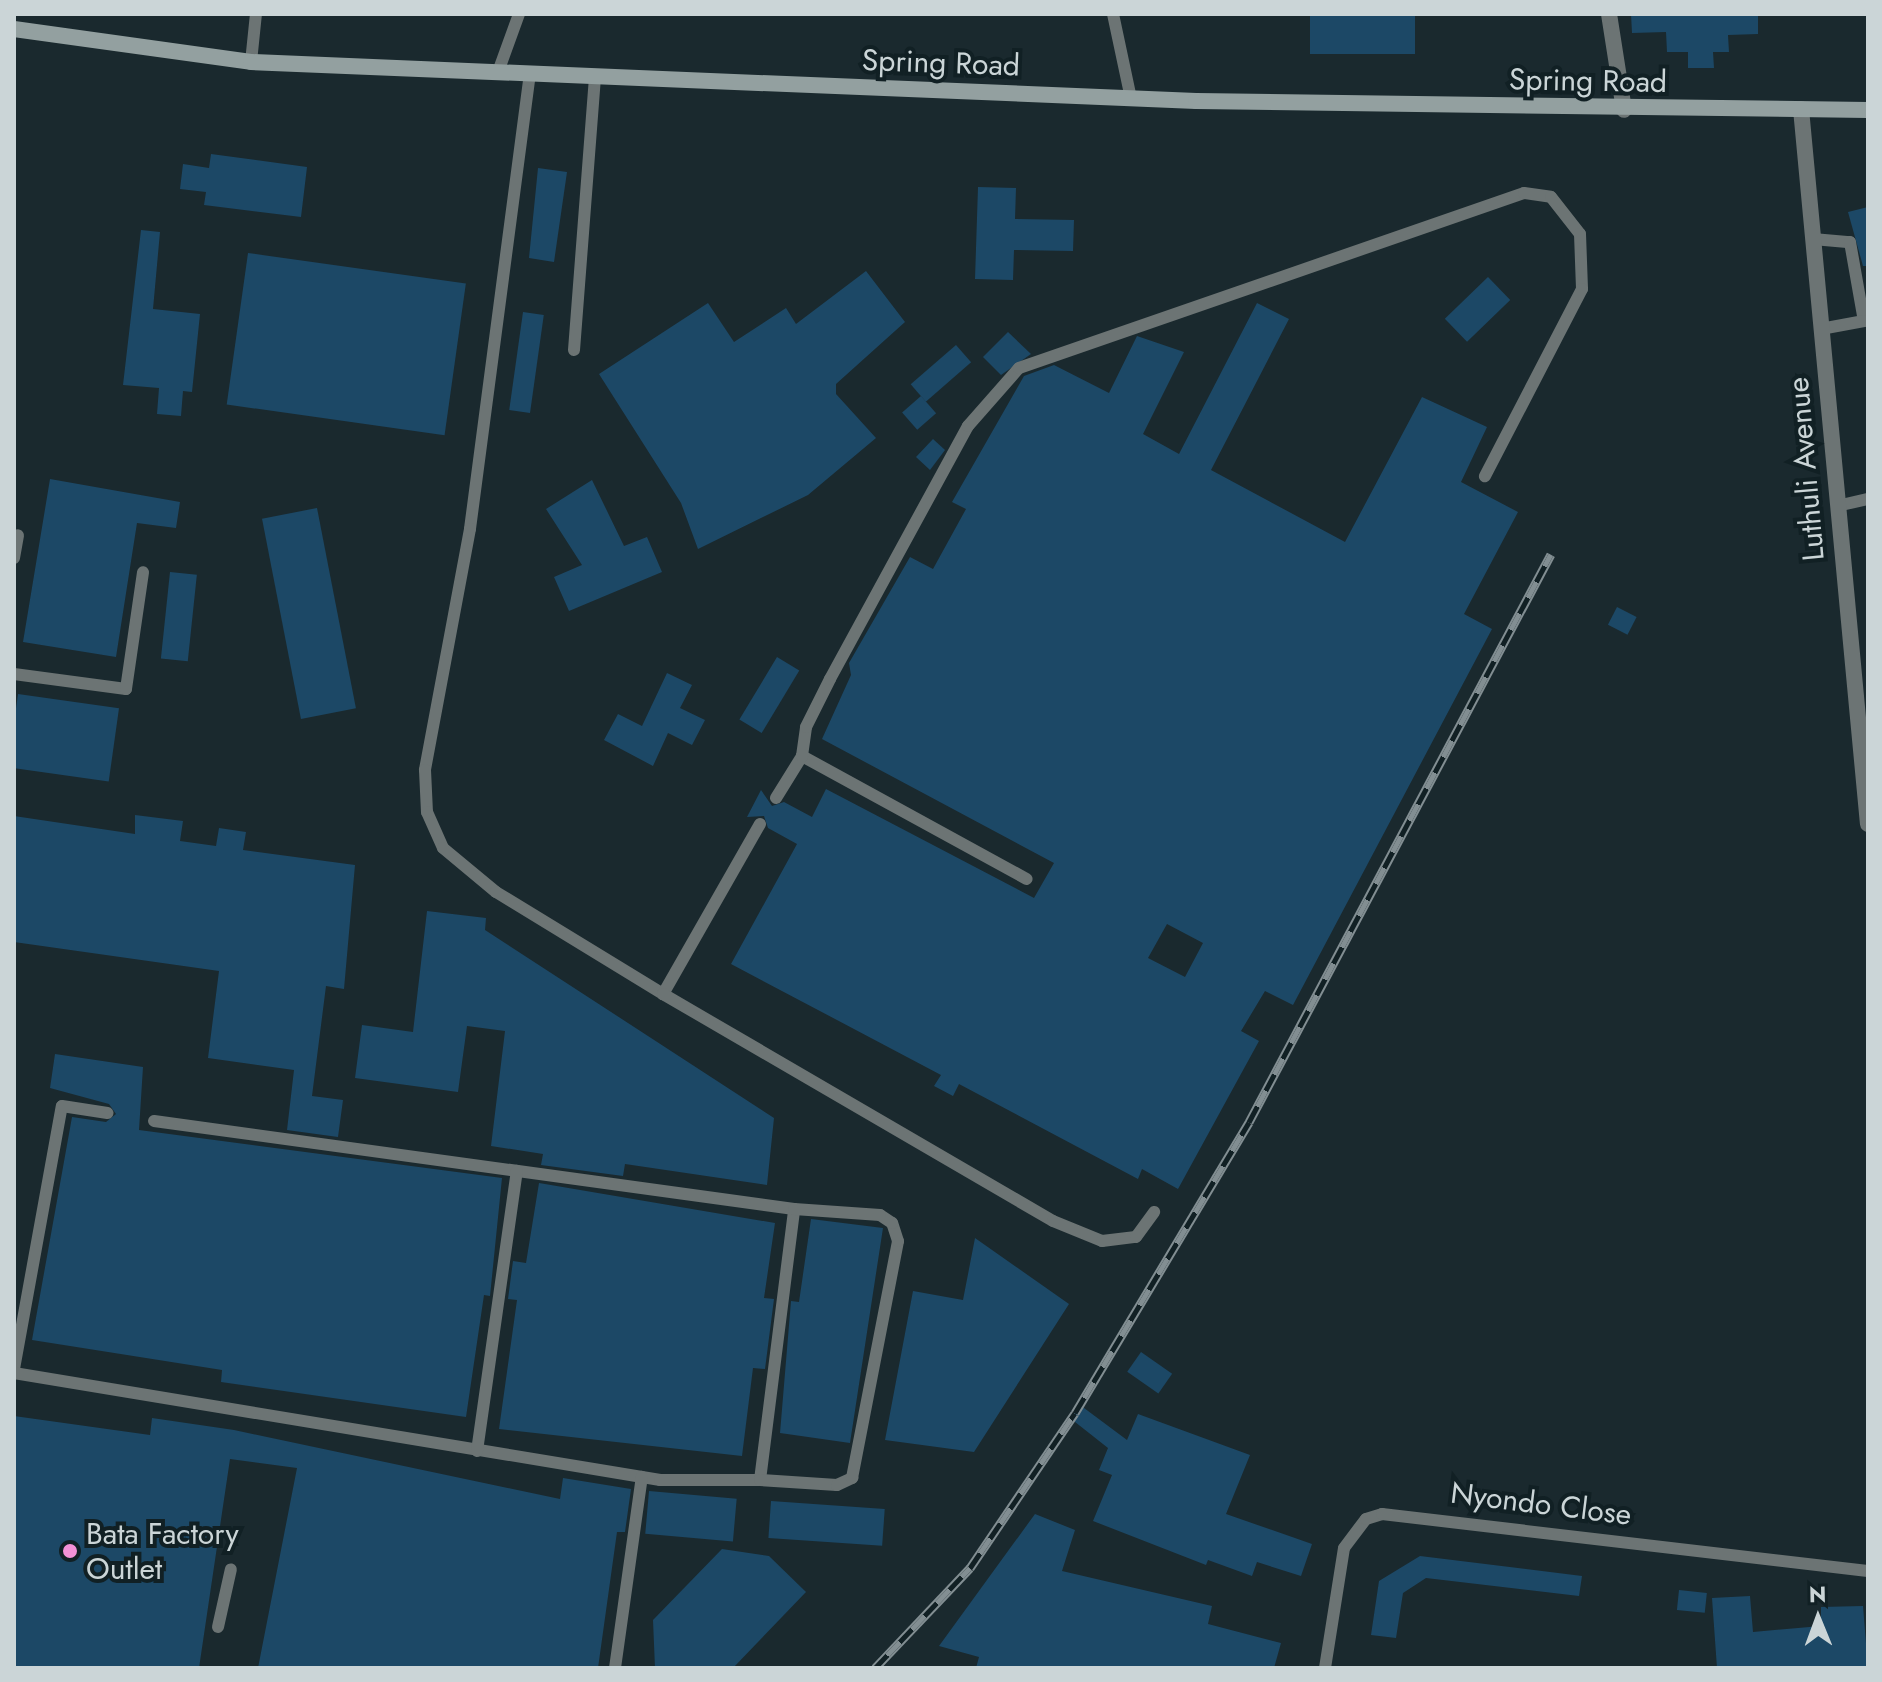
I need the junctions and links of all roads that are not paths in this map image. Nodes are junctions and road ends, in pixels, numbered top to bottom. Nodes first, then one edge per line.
1 (256, 14) edge
2 (519, 14) edge
3 (1113, 14) edge
4 (1609, 14) edge
5 (14, 29) edge
6 (251, 62) junction
7 (498, 72) junction
8 (530, 73) junction
9 (595, 76) junction
10 (1131, 99) junction
11 (1801, 109) junction
12 (1624, 110) junction
13 (1868, 110) edge
14 (1813, 239) junction
15 (1821, 329) junction
16 (574, 350) dead end
17 (1485, 476) dead end
18 (1868, 499) edge
19 (1837, 506) junction
20 (18, 535) dead end
21 (14, 558) edge
22 (143, 572) dead end
23 (14, 674) edge
24 (802, 756) junction
25 (1866, 779) edge
26 (776, 798) dead end
27 (760, 824) dead end
28 (1868, 824) edge
29 (1027, 879) dead end
30 (663, 994) junction
31 (107, 1113) dead end
32 (154, 1121) dead end
33 (517, 1171) junction
34 (794, 1209) junction
35 (1154, 1212) dead end
36 (14, 1371) edge
37 (477, 1451) junction
38 (642, 1477) junction
39 (760, 1480) junction
40 (231, 1569) dead end
41 (1868, 1571) edge
42 (218, 1627) dead end
43 (615, 1668) edge
44 (1325, 1668) edge

1 - 6 lane
2 - 7 lane
3 - 10 lane
4 - 12 street
5 - 6 main road, Spring Road
6 - 7 main road, Spring Road
7 - 8 main road, Spring Road
8 - 9 main road, Spring Road
8 - 30 lane
9 - 10 main road, Spring Road
9 - 16 lane
10 - 12 main road, Spring Road
11 - 12 main road, Spring Road
11 - 13 main road, Spring Road
11 - 14 street, Luthuli Avenue
14 - 15 street, Luthuli Avenue
14 - 15 lane
15 - 19 street, Luthuli Avenue
17 - 24 lane
18 - 19 lane
19 - 25 street, Luthuli Avenue
20 - 21 lane
22 - 23 lane
24 - 26 lane
24 - 29 lane
25 - 28 street, Luthuli Avenue
27 - 30 lane
30 - 35 lane
31 - 36 lane
32 - 33 lane
33 - 34 lane
33 - 37 lane
34 - 39 lane
34 - 39 lane
36 - 37 lane
37 - 38 lane
38 - 39 lane
38 - 43 lane
40 - 42 lane
41 - 44 lane, Nyondo Close

